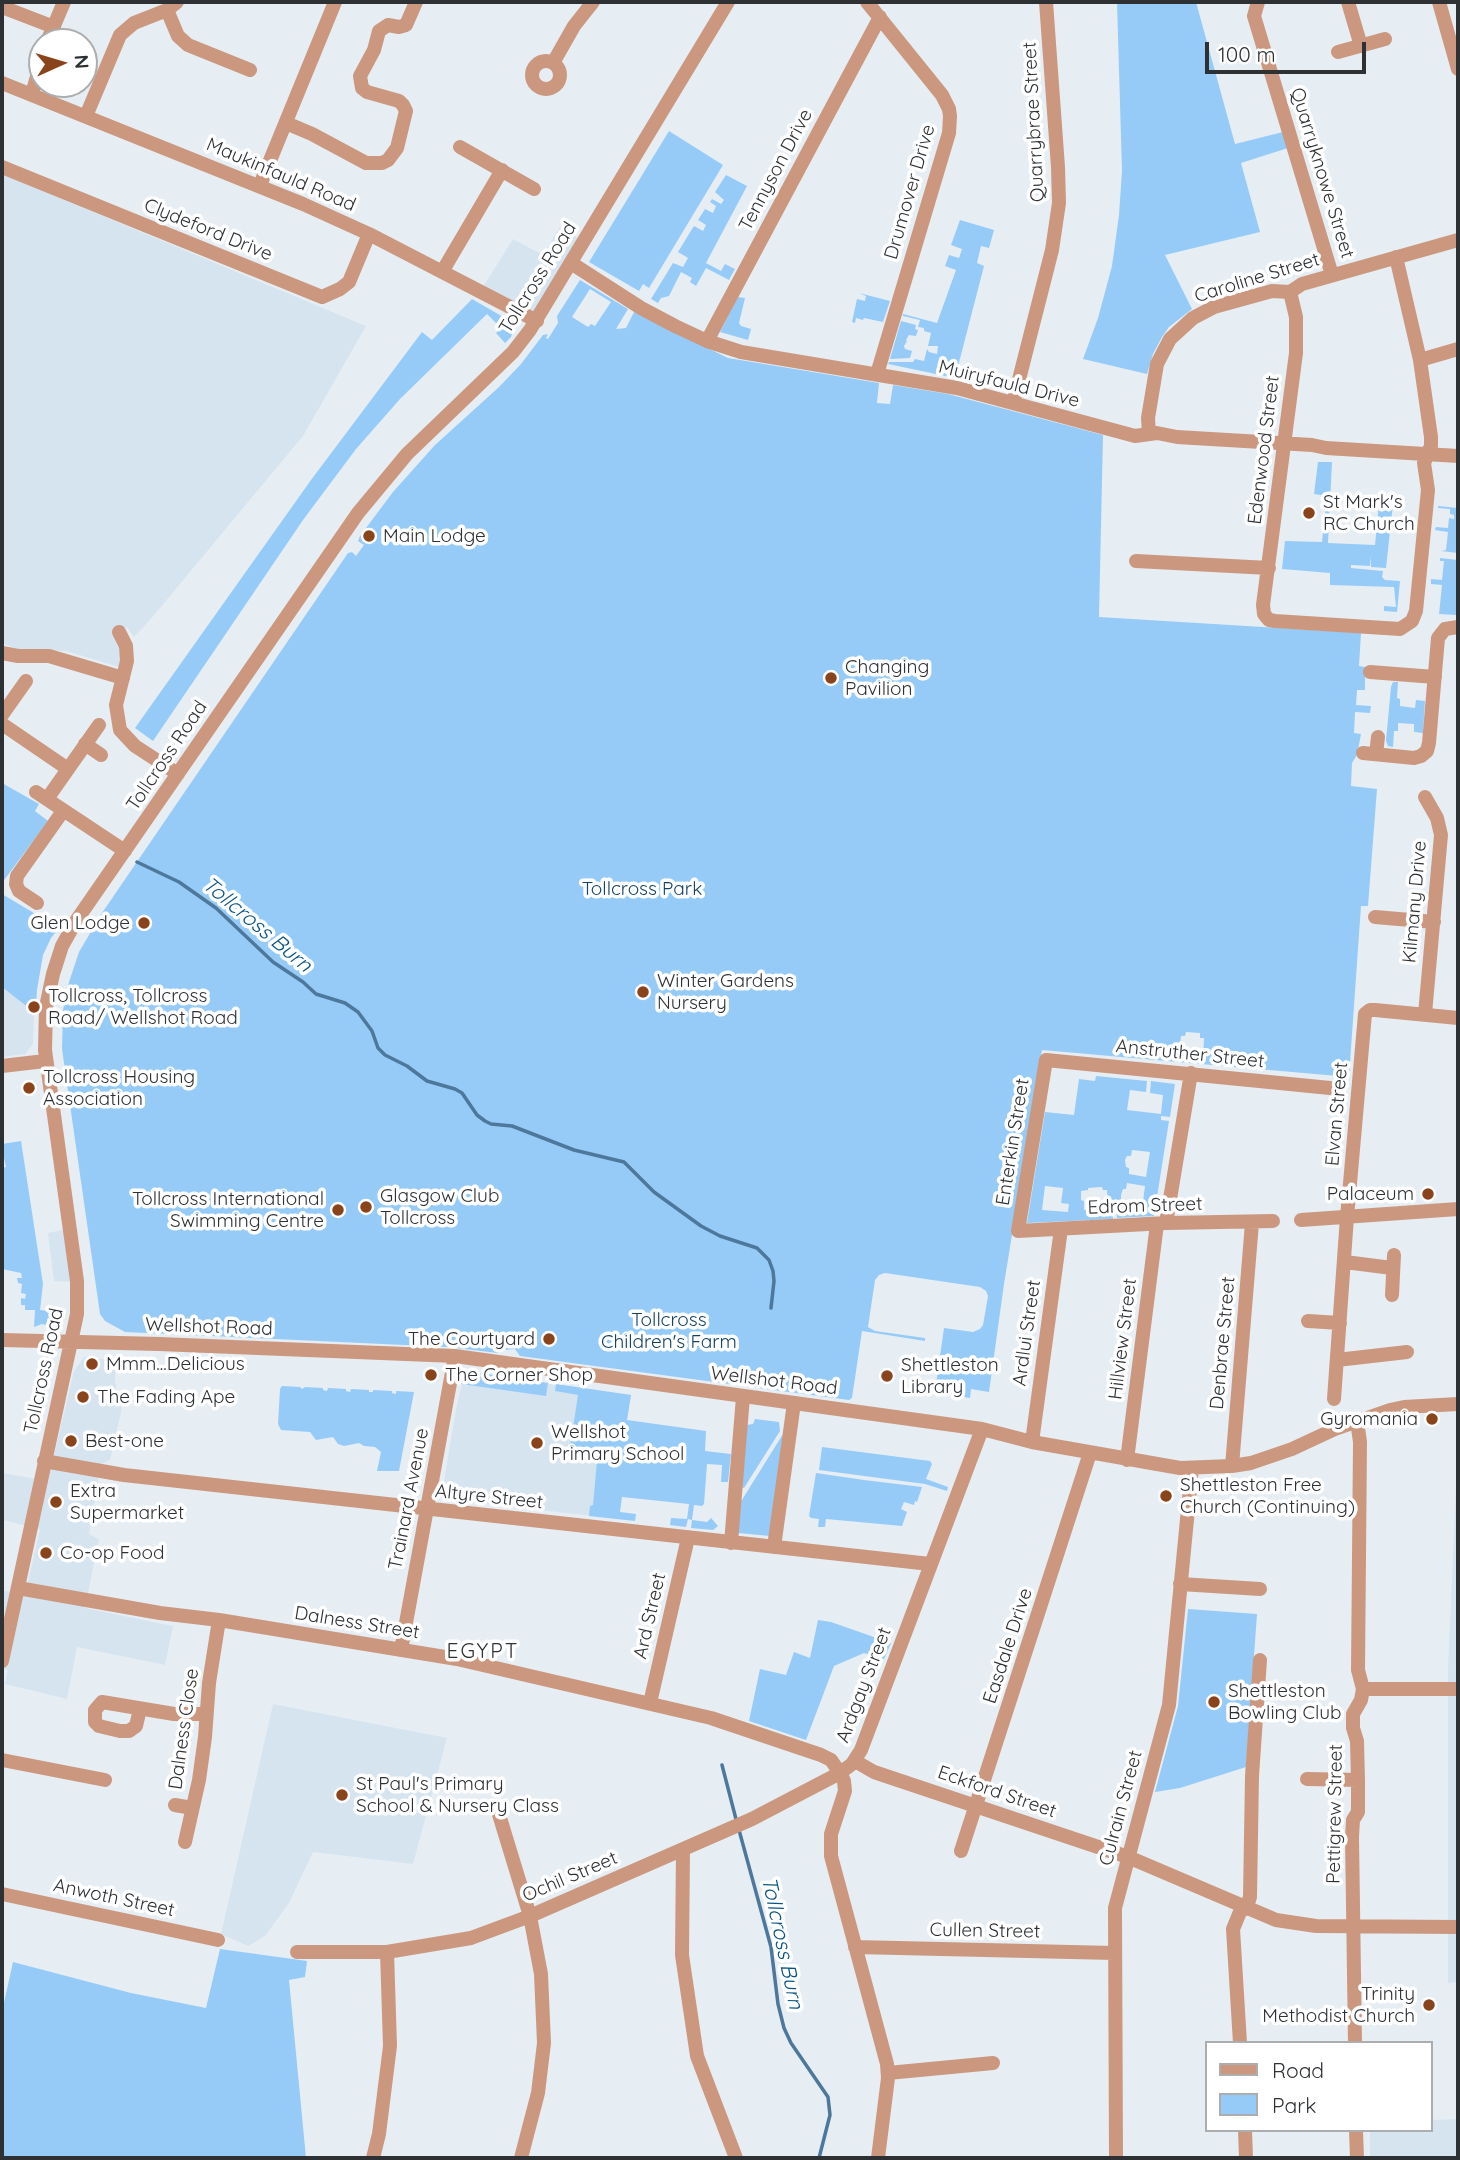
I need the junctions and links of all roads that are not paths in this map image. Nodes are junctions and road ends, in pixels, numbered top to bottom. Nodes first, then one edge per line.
1 (64, 2) edge
2 (333, 2) edge
3 (416, 2) edge
4 (593, 2) edge
5 (728, 2) edge
6 (867, 2) edge
7 (1046, 2) edge
8 (1258, 2) edge
9 (1348, 2) edge
10 (1439, 2) edge
11 (172, 6) edge
12 (2, 7) edge
13 (880, 17) junction
14 (54, 27) joint
15 (1385, 39) dead end
16 (1361, 46) junction
17 (1338, 52) dead end
18 (553, 63) dead end
19 (1458, 69) edge
20 (250, 70) dead end
21 (2, 82) edge
22 (28, 92) edge
23 (42, 98) edge
24 (86, 116) junction
25 (286, 123) junction
26 (460, 147) dead end
27 (2, 167) edge
28 (502, 170) junction
29 (260, 185) junction
30 (534, 188) dead end
31 (369, 234) junction
32 (1458, 240) edge
33 (1396, 257) junction
34 (571, 263) junction
35 (442, 272) junction
36 (1332, 275) junction
37 (1290, 292) junction
38 (537, 321) junction
39 (707, 341) junction
40 (1458, 349) edge
41 (1420, 360) junction
42 (877, 374) junction
43 (1013, 403) junction
44 (1149, 434) junction
45 (1285, 444) junction
46 (1427, 454) junction
47 (1458, 456) edge
48 (1136, 561) dead end
49 (1269, 568) junction
50 (1452, 628) edge
51 (119, 632) dead end
52 (2, 653) edge
53 (1435, 677) junction
54 (123, 678) junction
55 (26, 681) dead end
56 (1382, 690) dead end
57 (2, 715) edge
58 (2, 724) edge
59 (99, 725) dead end
60 (1378, 737) dead end
61 (85, 744) junction
62 (101, 755) dead end
63 (68, 769) junction
64 (178, 774) junction
65 (1424, 796) dead end
66 (63, 811) junction
67 (125, 851) junction
68 (37, 903) dead end
69 (1375, 918) dead end
70 (1434, 922) junction
71 (1424, 1014) junction
72 (1458, 1018) edge
73 (45, 1060) junction
74 (1046, 1060) joint
75 (2, 1066) edge
76 (1191, 1073) junction
77 (1330, 1088) dead end
78 (1458, 1209) edge
79 (1347, 1217) junction
80 (1301, 1220) dead end
81 (1273, 1221) dead end
82 (1162, 1223) junction
83 (1252, 1223) junction
84 (1061, 1228) junction
85 (1018, 1231) joint
86 (1345, 1262) junction
87 (1392, 1295) dead end
88 (1308, 1321) dead end
89 (1340, 1323) junction
90 (2, 1340) edge
91 (72, 1343) junction
92 (1407, 1352) dead end
93 (455, 1356) junction
94 (1338, 1360) junction
95 (743, 1397) junction
96 (1334, 1399) dead end
97 (794, 1403) junction
98 (1458, 1404) edge
99 (1357, 1420) junction
100 (982, 1429) junction
101 (1032, 1442) junction
102 (1090, 1453) junction
103 (1127, 1460) junction
104 (44, 1461) junction
105 (1232, 1466) junction
106 (1192, 1468) junction
107 (427, 1509) junction
108 (688, 1538) junction
109 (731, 1543) junction
110 (774, 1547) junction
111 (930, 1564) junction
112 (1180, 1584) junction
113 (18, 1588) junction
114 (1260, 1589) dead end
115 (219, 1620) junction
116 (401, 1650) junction
117 (1260, 1660) dead end
118 (2, 1661) edge
119 (1363, 1689) junction
120 (1458, 1689) edge
121 (650, 1703) junction
122 (140, 1709) dead end
123 (206, 1714) junction
124 (2, 1760) edge
125 (855, 1761) junction
126 (841, 1773) junction
127 (1307, 1779) dead end
128 (105, 1780) dead end
129 (1358, 1780) junction
130 (175, 1805) dead end
131 (977, 1805) junction
132 (192, 1808) junction
133 (496, 1808) dead end
134 (185, 1842) dead end
135 (684, 1849) junction
136 (961, 1852) dead end
137 (1128, 1857) junction
138 (2, 1894) edge
139 (1244, 1908) junction
140 (530, 1916) junction
141 (1353, 1927) junction
142 (1458, 1927) edge
143 (218, 1940) dead end
144 (855, 1947) junction
145 (297, 1952) dead end
146 (387, 1952) junction
147 (1115, 1953) junction
148 (1240, 2041) edge
149 (1355, 2041) edge
150 (993, 2063) dead end
151 (888, 2073) junction
152 (1245, 2132) edge
153 (1356, 2132) edge
154 (373, 2158) edge
155 (521, 2158) edge
156 (736, 2158) edge
157 (878, 2158) edge
158 (1116, 2158) edge
159 (1247, 2158) edge
160 (1357, 2158) edge

1 - 14 street
2 - 25 street
3 - 25 street
4 - 18 street
5 - 34 street, Tollcross Road
6 - 13 street, Drumover Drive
7 - 43 street, Quarrybrae Street
8 - 36 street, Quarryknowe Street
9 - 16 street
10 - 19 street
11 - 20 street
11 - 24 street
12 - 14 street
13 - 39 street, Tennyson Drive
13 - 42 street, Drumover Drive
15 - 16 street
16 - 17 street
21 - 22 street, Maukinfauld Road
23 - 24 street, Maukinfauld Road
24 - 29 street, Maukinfauld Road
25 - 29 street
26 - 28 street
27 - 31 street, Clydeford Drive
28 - 30 street
28 - 35 street
29 - 31 street, Maukinfauld Road
31 - 35 street, Maukinfauld Road
32 - 33 street, Caroline Street
33 - 36 street, Caroline Street
33 - 41 street
34 - 38 street, Tollcross Road
34 - 39 street, Muiryfauld Drive
35 - 38 street, Maukinfauld Road
36 - 37 street, Caroline Street
37 - 44 street, Caroline Street
37 - 45 street, Edenwood Street
38 - 64 street, Tollcross Road
39 - 42 street, Muiryfauld Drive
40 - 41 street
41 - 46 street
42 - 43 street, Muiryfauld Drive
43 - 44 street, Muiryfauld Drive
44 - 45 street, Muiryfauld Drive
45 - 46 street, Muiryfauld Drive
45 - 49 street, Edenwood Street
46 - 47 street, Muiryfauld Drive
46 - 49 street, Edenwood Street
48 - 49 street
50 - 53 street
51 - 54 street
52 - 54 street
53 - 56 street
53 - 60 street
54 - 64 street
55 - 57 street
58 - 63 street
59 - 61 street
61 - 62 street
61 - 63 street
63 - 66 street
64 - 67 street, Tollcross Road
65 - 70 street, Kilmany Drive
66 - 67 street
66 - 68 street
67 - 73 street, Tollcross Road
69 - 70 street
70 - 71 street, Kilmany Drive
71 - 72 street
71 - 79 street, Elvan Street
73 - 75 street
73 - 91 street, Tollcross Road
74 - 76 street, Anstruther Street
74 - 85 street, Enterkin Street
76 - 77 street, Anstruther Street
76 - 82 street, Hillview Street
78 - 79 street
79 - 80 street
79 - 86 street, Elvan Street
81 - 83 street, Edrom Street
82 - 83 street, Edrom Street
82 - 84 street, Edrom Street
82 - 103 street, Hillview Street
83 - 105 street, Denbrae Street
84 - 85 street, Edrom Street
84 - 101 street, Ardlui Street
86 - 87 street
86 - 89 street, Elvan Street
88 - 89 street
89 - 94 street, Elvan Street
90 - 91 street, Wellshot Road
91 - 93 street, Wellshot Road
91 - 104 street, Tollcross Road
92 - 94 street
93 - 95 street, Wellshot Road
93 - 107 street, Trainard Avenue
94 - 96 street, Elvan Street
95 - 97 street, Wellshot Road
95 - 109 street
97 - 100 street, Wellshot Road
97 - 110 street
98 - 99 street, Wellshot Road
99 - 105 street, Wellshot Road
99 - 119 street, Pettigrew Street
100 - 101 street, Wellshot Road
100 - 111 street, Ardgay Street
101 - 102 street, Wellshot Road
102 - 103 street, Wellshot Road
102 - 131 street, Easdale Drive
103 - 106 street, Wellshot Road
104 - 107 street, Altyre Street
104 - 113 street, Tollcross Road
105 - 106 street, Wellshot Road
106 - 112 street, Culrain Street
107 - 108 street, Altyre Street
107 - 116 street, Trainard Avenue
108 - 109 street, Altyre Street
108 - 121 street, Ard Street
109 - 110 street, Altyre Street
110 - 111 street, Altyre Street
111 - 125 street, Ardgay Street
112 - 114 street
112 - 137 street, Culrain Street
113 - 115 street, Dalness Street
113 - 118 street, Tollcross Road
115 - 116 street, Dalness Street
115 - 123 street, Dalness Close
116 - 121 street, Dalness Street
117 - 139 street
119 - 120 street
119 - 129 street, Pettigrew Street
121 - 126 street, Dalness Street
122 - 123 street
123 - 132 street, Dalness Close
124 - 128 street
125 - 126 street, Ardgay Street
125 - 131 street, Eckford Street
126 - 135 street, Ochil Street
126 - 144 street
127 - 129 street
129 - 141 street, Pettigrew Street
130 - 132 street
131 - 136 street, Easdale Drive
131 - 137 street, Eckford Street
132 - 134 street, Dalness Close
133 - 140 street
135 - 140 street, Ochil Street
135 - 156 street
137 - 139 street, Eckford Street
137 - 147 street, Culrain Street
138 - 143 street, Anwoth Street
139 - 141 street, Eckford Street
139 - 148 street
140 - 146 street, Ochil Street
140 - 155 street
141 - 142 street, Eckford Street
141 - 149 street, Pettigrew Street
144 - 147 street, Cullen Street
144 - 151 street
145 - 146 street, Ochil Street
146 - 154 street
147 - 158 street, Culrain Street
150 - 151 street
151 - 157 street
152 - 159 street
153 - 160 street

